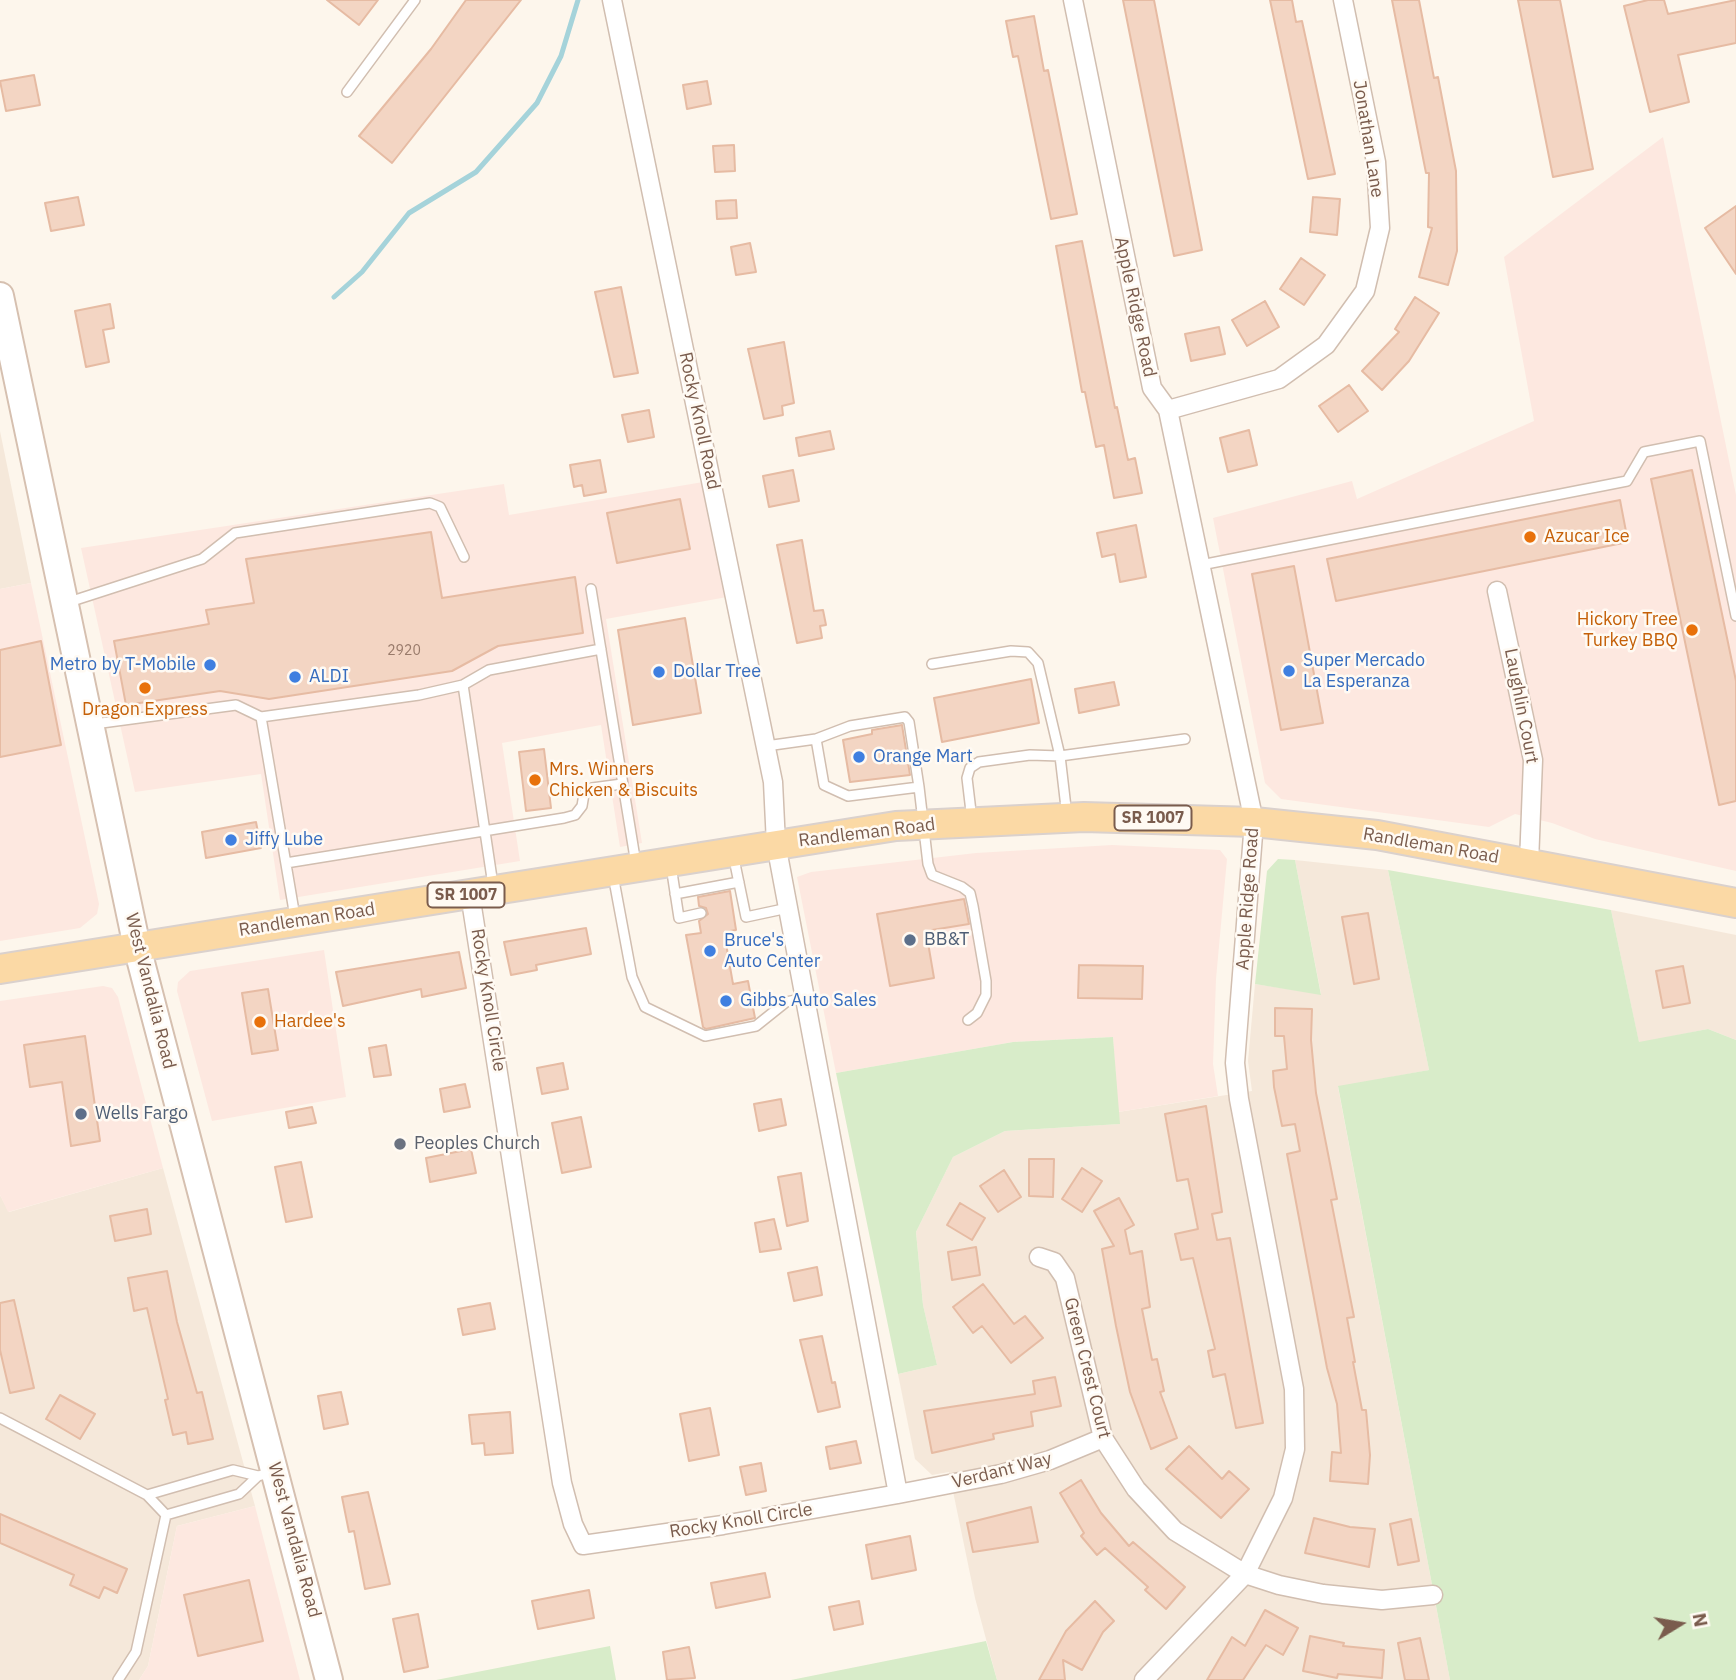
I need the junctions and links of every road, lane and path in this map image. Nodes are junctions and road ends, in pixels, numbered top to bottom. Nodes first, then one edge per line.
1 (415, 0) edge
2 (612, 0) edge
3 (1073, 0) edge
4 (1343, 0) edge
5 (347, 92) dead end
6 (0, 296) edge
7 (1168, 410) junction
8 (464, 557) dead end
9 (1201, 565) junction
10 (591, 589) dead end
11 (1497, 591) dead end
12 (65, 603) junction
13 (1736, 616) edge
14 (601, 649) junction
15 (932, 664) dead end
16 (463, 685) junction
17 (261, 717) junction
18 (90, 724) junction
19 (816, 739) junction
20 (1185, 739) dead end
21 (766, 746) junction
22 (1060, 756) junction
23 (622, 784) junction
24 (919, 787) junction
25 (1067, 818) junction
26 (1254, 821) junction
27 (972, 822) junction
28 (922, 825) junction
29 (484, 831) junction
30 (776, 844) junction
31 (732, 851) junction
32 (671, 860) junction
33 (286, 863) junction
34 (1529, 863) junction
35 (624, 867) junction
36 (739, 882) junction
37 (482, 892) junction
38 (676, 894) junction
39 (1736, 903) edge
40 (732, 908) dead end
41 (744, 908) junction
42 (788, 908) junction
43 (701, 913) dead end
44 (296, 922) junction
45 (137, 947) junction
46 (0, 969) edge
47 (805, 998) junction
48 (968, 1020) dead end
49 (1039, 1257) dead end
50 (0, 1418) edge
51 (1103, 1438) junction
52 (267, 1474) junction
53 (898, 1494) junction
54 (147, 1495) junction
55 (166, 1515) junction
56 (1245, 1574) junction
57 (1433, 1595) dead end
58 (118, 1680) edge
59 (329, 1680) edge
60 (1144, 1680) edge

1 - 5 lane
2 - 21 street, Rocky Knoll Road
3 - 7 street, Apple Ridge Road
4 - 7 street, Jonathan Lane
6 - 12 main road, West Vandalia Road
7 - 9 street, Apple Ridge Road
8 - 12 lane
9 - 13 lane
9 - 26 street, Apple Ridge Road
10 - 14 lane
11 - 34 street, Laughlin Court
12 - 18 main road, West Vandalia Road
14 - 16 lane
14 - 23 lane
15 - 22 lane
16 - 17 lane
16 - 29 lane
17 - 18 lane
17 - 33 lane
18 - 45 main road, West Vandalia Road
19 - 21 lane
19 - 24 lane
19 - 24 lane
20 - 22 lane
21 - 30 street, Rocky Knoll Road
22 - 25 lane
22 - 27 lane
23 - 29 lane
23 - 35 lane
24 - 28 lane
25 - 26 main road, Randleman Road / SR 1007
25 - 27 main road, Randleman Road / SR 1007
26 - 34 main road, Randleman Road / SR 1007
26 - 56 street, Apple Ridge Road
27 - 28 main road, Randleman Road / SR 1007
28 - 30 main road, Randleman Road / SR 1007
28 - 48 lane
29 - 33 lane
29 - 37 lane
30 - 31 main road, Randleman Road / SR 1007
30 - 42 street
31 - 32 main road, Randleman Road / SR 1007
31 - 36 lane
32 - 35 main road, Randleman Road / SR 1007
32 - 38 lane
33 - 44 lane
34 - 39 main road, Randleman Road / SR 1007
35 - 37 main road, Randleman Road / SR 1007
35 - 47 lane
36 - 38 lane
36 - 41 lane
37 - 44 main road, Randleman Road / SR 1007
37 - 53 street, Rocky Knoll Circle
38 - 43 lane
40 - 41 lane
41 - 42 lane
42 - 47 street
44 - 45 main road, Randleman Road / SR 1007
45 - 46 main road, Randleman Road / SR 1007
45 - 52 main road, West Vandalia Road
47 - 53 street
49 - 51 street, Green Crest Court
50 - 54 lane
51 - 53 street, Verdant Way
51 - 56 street, Green Crest Court
52 - 54 lane
52 - 55 lane
52 - 59 main road, West Vandalia Road
54 - 55 lane
55 - 58 lane
56 - 57 street, Green Crest Court
56 - 60 street, Apple Ridge Road

